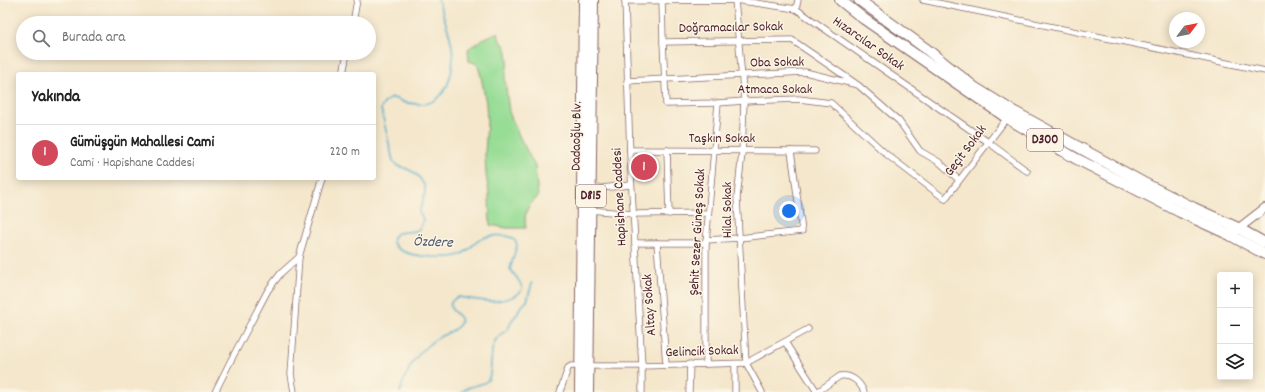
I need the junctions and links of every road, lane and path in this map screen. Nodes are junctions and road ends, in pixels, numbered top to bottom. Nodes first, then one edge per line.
1 (357, 0) edge
2 (584, 0) edge
3 (593, 0) edge
4 (625, 0) edge
5 (644, 0) edge
6 (662, 0) edge
7 (735, 0) edge
8 (798, 0) edge
9 (832, 0) edge
10 (840, 0) edge
11 (923, 0) edge
12 (860, 1) edge
13 (796, 9) junction
14 (354, 16) edge
15 (864, 19) junction
16 (739, 40) junction
17 (663, 42) junction
18 (346, 60) edge
19 (1265, 71) edge
20 (343, 72) edge
21 (742, 76) junction
22 (664, 80) junction
23 (628, 82) junction
24 (858, 86) junction
25 (744, 101) junction
26 (718, 103) junction
27 (1007, 118) junction
28 (988, 142) junction
29 (630, 150) junction
30 (667, 150) junction
31 (715, 150) junction
32 (742, 150) junction
33 (791, 151) junction
34 (815, 151) dead end
35 (1027, 171) dead end
36 (321, 180) edge
37 (959, 180) junction
38 (632, 185) junction
39 (591, 189) junction
40 (945, 199) joint
41 (1265, 208) edge
42 (590, 210) junction
43 (708, 213) junction
44 (633, 214) junction
45 (670, 214) junction
46 (1234, 232) junction
47 (739, 238) junction
48 (706, 242) junction
49 (635, 243) junction
50 (657, 243) junction
51 (1265, 243) edge
52 (1265, 254) edge
53 (299, 257) junction
54 (808, 330) dead end
55 (785, 342) junction
56 (746, 363) junction
57 (690, 364) junction
58 (706, 364) junction
59 (735, 364) junction
60 (666, 365) junction
61 (584, 366) junction
62 (642, 366) junction
63 (215, 392) edge
64 (294, 392) edge
65 (560, 392) edge
66 (580, 392) edge
67 (588, 392) edge
68 (642, 392) edge
69 (690, 392) edge
70 (735, 392) edge
71 (762, 392) edge
72 (817, 392) edge
73 (864, 392) edge

1 - 14 street
2 - 61 highway, Dadaoğlu Blv. / D815
3 - 39 highway, Dadaoğlu Blv. / D815
4 - 5 street, Hızarcılar Sokak
4 - 23 street, Hapishane Caddesi
5 - 6 street, Hızarcılar Sokak
6 - 7 street, Hızarcılar Sokak
6 - 17 street
7 - 13 street, Hızarcılar Sokak
7 - 16 street, Hilal Sokak
8 - 13 street
9 - 15 highway
10 - 15 highway, D300
11 - 19 street
12 - 46 highway, D300
13 - 28 street, Hızarcılar Sokak
15 - 27 highway, D300
16 - 17 street, Doğramacılar Sokak
16 - 21 street, Hilal Sokak
16 - 24 street, Doğramacılar Sokak
17 - 22 street
18 - 20 street
21 - 22 street, Oba Sokak
21 - 24 street, Oba Sokak
21 - 25 street, Hilal Sokak
22 - 23 street, Oba Sokak
22 - 26 street, Atmaca Sokak
23 - 29 street, Hapishane Caddesi
24 - 37 street, Oba Sokak
25 - 26 street, Atmaca Sokak
25 - 32 street, Hilal Sokak
25 - 40 street, Atmaca Sokak
26 - 31 street, Şehit Sezer Güneş Sokak
27 - 28 street, Geçit Sokak
27 - 46 highway, D300
28 - 35 street, Hızarcılar Sokak
28 - 37 street, Geçit Sokak
29 - 30 street, Taşkın Sokak
29 - 38 street, Hapishane Caddesi
30 - 31 street, Taşkın Sokak
30 - 45 street
31 - 32 street, Taşkın Sokak
31 - 43 street, Şehit Sezer Güneş Sokak
32 - 33 street, Taşkın Sokak
32 - 47 street, Hilal Sokak
33 - 34 street, Taşkın Sokak
33 - 47 street
36 - 53 street
37 - 40 street, Geçit Sokak
38 - 39 street
38 - 44 street, Hapishane Caddesi
39 - 42 highway, Dadaoğlu Blv. / D815
41 - 46 street
42 - 44 street
42 - 61 highway, Dadaoğlu Blv. / D815
43 - 45 street
43 - 48 street, Şehit Sezer Güneş Sokak
44 - 45 street
44 - 49 street, Hapishane Caddesi
46 - 51 highway, D300
46 - 52 highway, D300
47 - 48 street
47 - 56 street, Hilal Sokak
48 - 50 street
48 - 58 street, Şehit Sezer Güneş Sokak
49 - 50 street
49 - 62 street, Hapishane Caddesi
50 - 60 street, Altay Sokak
53 - 63 street
53 - 64 street
54 - 55 street, Gelincik Sokak
55 - 56 street, Gelincik Sokak
55 - 72 street
56 - 59 street, Gelincik Sokak
56 - 71 street, Hilal Sokak
57 - 58 street, Gelincik Sokak
57 - 60 street, Gelincik Sokak
57 - 69 street
58 - 59 street, Gelincik Sokak
59 - 70 street
60 - 62 street, Gelincik Sokak
61 - 62 street, Gelincik Sokak
61 - 65 street
61 - 66 highway, Dadaoğlu Blv. / D815
61 - 67 highway, Dadaoğlu Blv. / D815
62 - 68 street, Hapishane Caddesi
72 - 73 street

